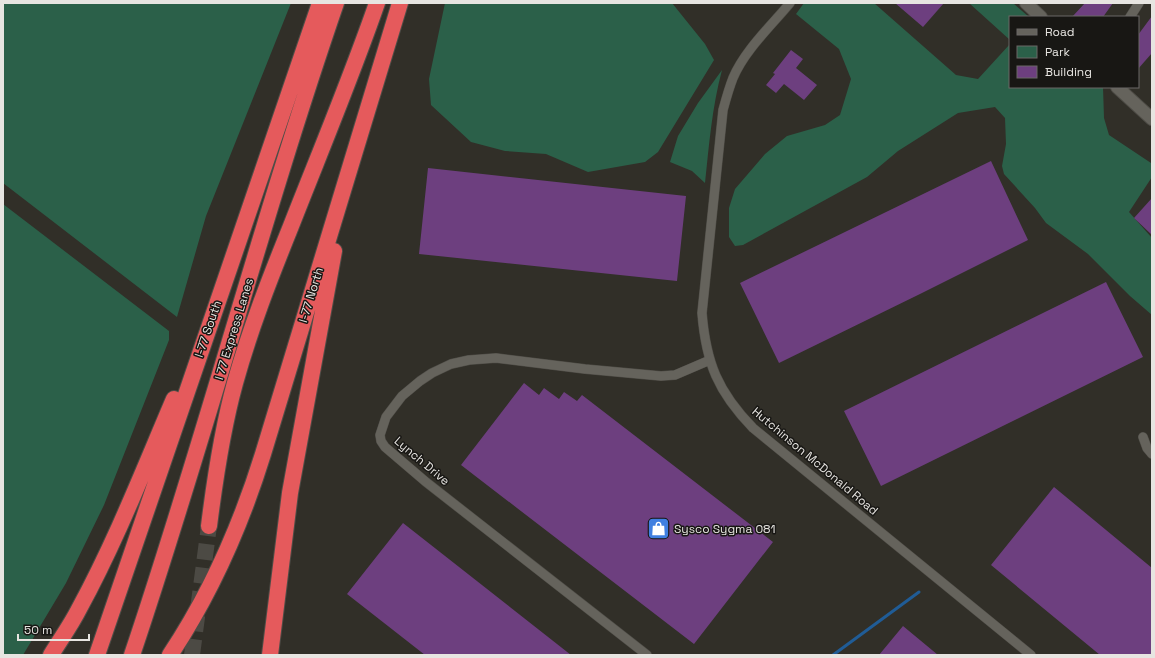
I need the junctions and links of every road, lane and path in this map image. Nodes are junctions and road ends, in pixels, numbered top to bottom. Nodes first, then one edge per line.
1 (320, 3) edge
2 (336, 3) edge
3 (377, 3) edge
4 (400, 3) edge
5 (790, 3) edge
6 (1026, 3) edge
7 (1139, 3) edge
8 (1040, 16) edge
9 (1131, 16) edge
10 (1118, 88) edge
11 (1152, 119) edge
12 (349, 172) junction
13 (228, 272) junction
14 (710, 360) junction
15 (1143, 437) dead end
16 (1152, 454) edge
17 (209, 526) tunnel mouth
18 (51, 655) edge
19 (96, 655) edge
20 (132, 655) edge
21 (170, 655) edge
22 (270, 655) edge
23 (647, 655) edge
24 (1031, 655) edge

1 - 13 highway, I-77 South
2 - 20 highway, I 77 Express Lanes
3 - 17 highway, I 77 Express Lanes
4 - 12 highway, I-77 North
5 - 14 street, Hutchinson McDonald Road
6 - 8 main road
7 - 9 street
10 - 11 main road
12 - 21 highway, I-77 North
12 - 22 highway
13 - 18 highway
13 - 19 highway, I-77 South
14 - 23 street, Lynch Drive
14 - 24 street, Hutchinson McDonald Road
15 - 16 street

